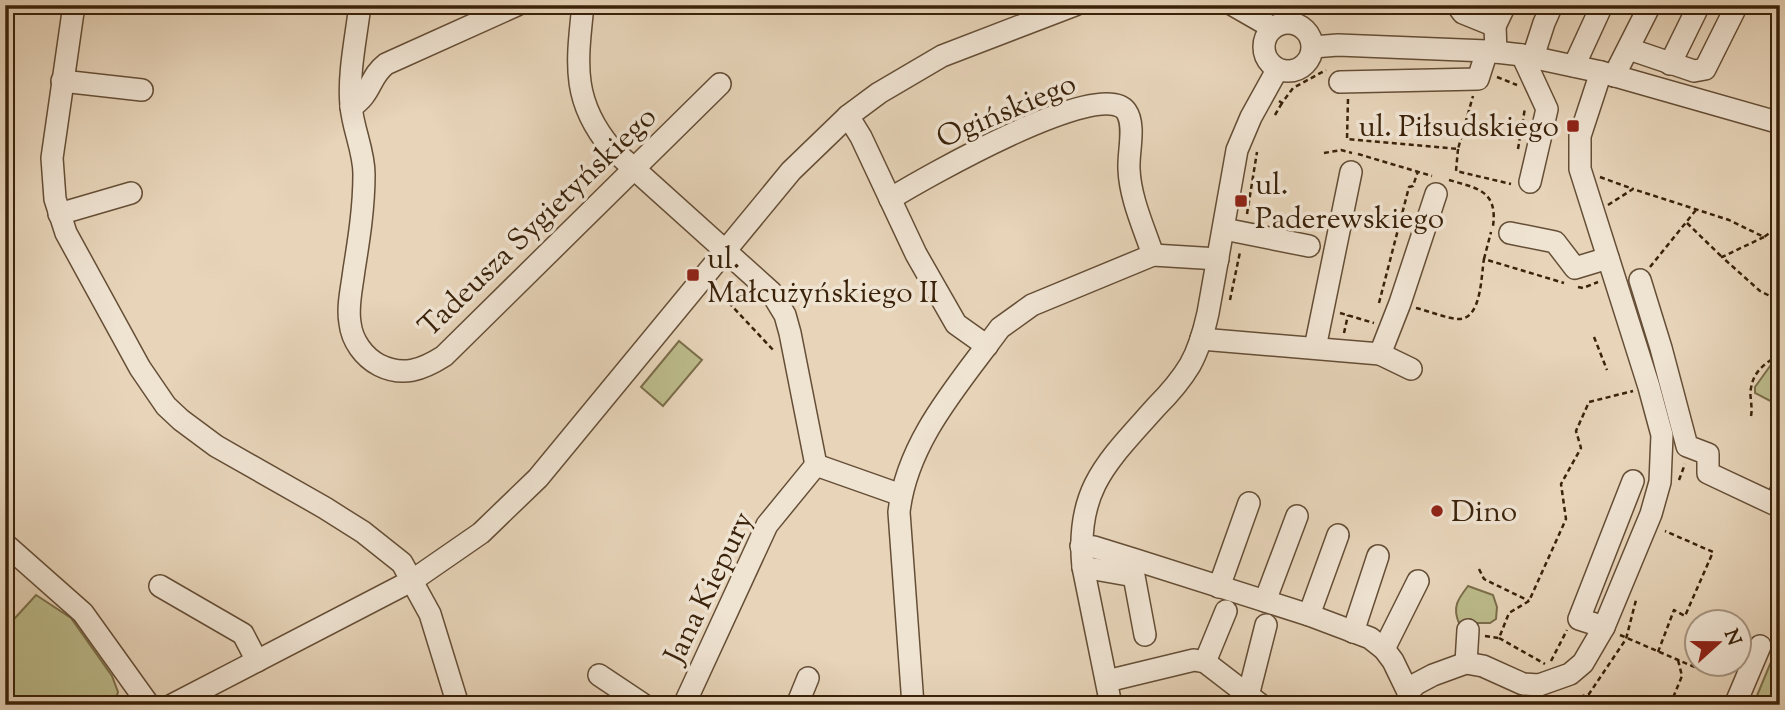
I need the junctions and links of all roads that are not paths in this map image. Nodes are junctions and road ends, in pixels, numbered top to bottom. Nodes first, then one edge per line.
1 (74, 5) edge
2 (360, 5) edge
3 (517, 5) edge
4 (583, 5) edge
5 (1075, 5) edge
6 (1233, 5) edge
7 (1457, 5) edge
8 (1505, 5) edge
9 (1552, 5) edge
10 (1602, 5) edge
11 (1650, 5) edge
12 (1699, 5) edge
13 (1737, 5) edge
14 (1280, 19) edge
15 (1495, 26) junction
16 (1313, 47) junction
17 (1629, 48) junction
18 (1528, 56) junction
19 (1485, 63) junction
20 (1670, 64) junction
21 (1574, 66) junction
22 (1277, 69) junction
23 (1608, 74) junction
24 (62, 81) junction
25 (1344, 82) road end
26 (720, 84) dead end
27 (142, 90) dead end
28 (351, 107) junction
29 (848, 116) junction
30 (1780, 123) edge
31 (634, 170) junction
32 (1351, 172) dead end
33 (1521, 184) road end
34 (131, 193) dead end
35 (1436, 194) dead end
36 (890, 199) junction
37 (59, 214) junction
38 (1224, 229) junction
39 (1510, 233) dead end
40 (1309, 246) dead end
41 (725, 249) junction
42 (1153, 255) junction
43 (1218, 259) junction
44 (1611, 267) junction
45 (1640, 280) road end
46 (1202, 339) junction
47 (987, 345) junction
48 (1315, 348) junction
49 (1373, 354) junction
50 (1411, 369) dead end
51 (816, 465) junction
52 (1633, 481) dead end
53 (1780, 493) edge
54 (901, 495) junction
55 (1249, 503) dead end
56 (1297, 516) dead end
57 (1338, 536) dead end
58 (5, 544) edge
59 (1378, 556) dead end
60 (1082, 557) junction
61 (413, 580) junction
62 (1418, 581) dead end
63 (160, 586) dead end
64 (1219, 587) junction
65 (1265, 601) junction
66 (1226, 611) dead end
67 (1308, 615) junction
68 (1266, 625) dead end
69 (1604, 628) junction
70 (1353, 632) junction
71 (1468, 632) road end
72 (1145, 635) dead end
73 (1760, 646) dead end
74 (1384, 649) junction
75 (257, 661) junction
76 (1205, 663) junction
77 (1466, 663) junction
78 (123, 670) junction
79 (599, 675) dead end
80 (808, 678) dead end
81 (1107, 681) junction
82 (1410, 698) edge
83 (197, 699) edge
84 (1255, 700) edge
85 (127, 705) edge
86 (149, 705) edge
87 (172, 705) edge
88 (458, 705) edge
89 (644, 705) edge
90 (684, 705) edge
91 (797, 705) edge
92 (913, 705) edge
93 (1111, 705) edge
94 (1735, 705) edge

1 - 24 street
2 - 28 street, Tadeusza Sygietyńskiego
3 - 28 street
4 - 31 street
5 - 29 street
6 - 14 street
7 - 15 street
8 - 15 street
9 - 18 street
10 - 21 street
11 - 17 street
12 - 20 street
13 - 20 street
14 - 16 street
14 - 22 street
15 - 19 street
16 - 19 street
16 - 22 street
17 - 20 street
17 - 23 street
18 - 19 street
18 - 21 street
18 - 33 street
19 - 25 street
21 - 23 street
22 - 38 street
23 - 30 street
23 - 44 street
24 - 27 street
24 - 37 street
26 - 31 street, Tadeusza Sygietyńskiego
28 - 31 street, Tadeusza Sygietyńskiego
29 - 36 street
29 - 41 street
31 - 41 street
32 - 48 street
34 - 37 street
35 - 49 street
36 - 42 street, Ogińskiego
36 - 47 street
37 - 61 street
38 - 40 street
38 - 43 street
39 - 44 street
41 - 51 street
41 - 61 street
42 - 43 street
42 - 47 street
43 - 46 street
44 - 69 street
45 - 53 street
46 - 48 street
46 - 60 street
47 - 54 street
48 - 49 street
49 - 50 street
51 - 54 street
51 - 90 street, Jana Kiepury
52 - 69 street
54 - 92 street
55 - 64 street
56 - 65 street
57 - 67 street
58 - 78 street
59 - 70 street
60 - 64 street
60 - 72 street
60 - 81 street
61 - 75 street
61 - 88 street
62 - 74 street
63 - 75 street
64 - 65 street
65 - 67 street
66 - 76 street
67 - 70 street
68 - 84 street
69 - 77 street
70 - 74 street
71 - 77 street
73 - 94 street
74 - 82 street
75 - 83 street
76 - 81 street
76 - 84 street
77 - 82 street
78 - 85 street
78 - 86 street
79 - 89 street
80 - 91 street
81 - 93 street
83 - 87 street

